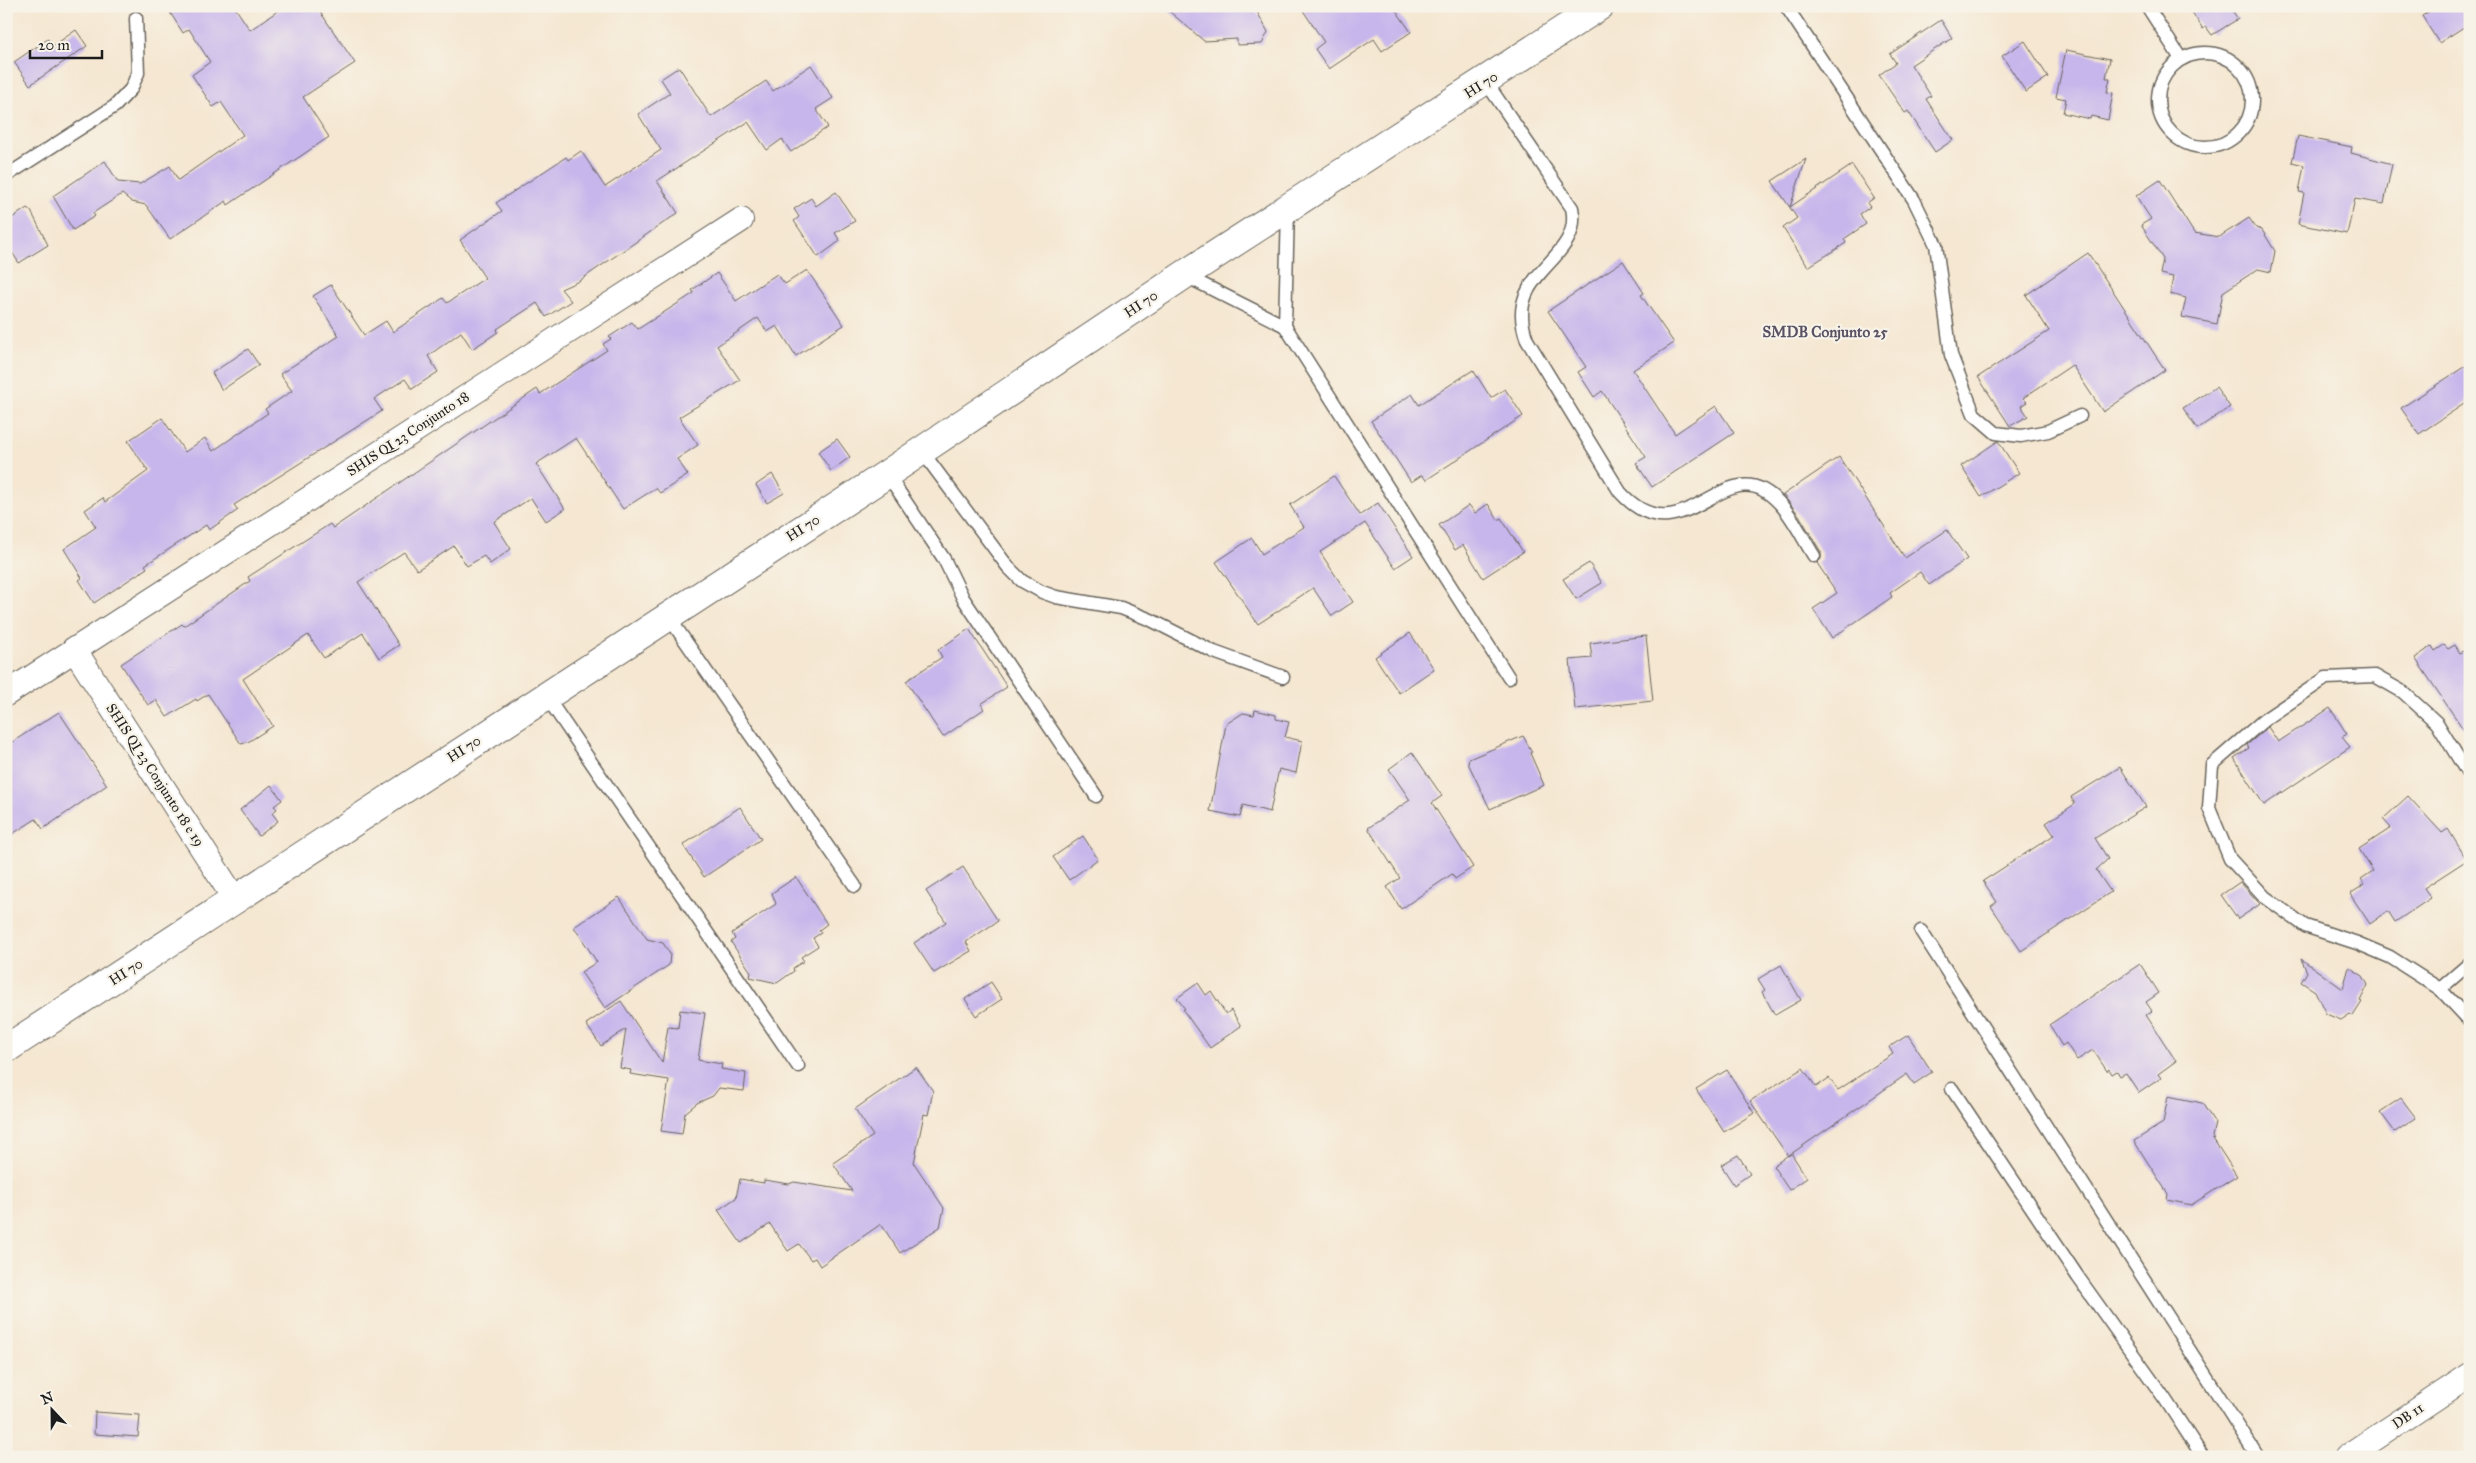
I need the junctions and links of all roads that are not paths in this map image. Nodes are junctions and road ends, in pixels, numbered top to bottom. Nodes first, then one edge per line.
1 (1600, 6) edge
2 (1786, 6) edge
3 (2146, 6) edge
4 (136, 18) dead end
5 (2181, 59) junction
6 (1486, 82) junction
7 (6, 176) edge
8 (1288, 208) junction
9 (741, 220) dead end
10 (1184, 275) junction
11 (1285, 326) junction
12 (2080, 416) dead end
13 (921, 450) junction
14 (887, 474) junction
15 (1814, 556) dead end
16 (668, 616) junction
17 (74, 649) junction
18 (1282, 676) dead end
19 (1509, 678) dead end
20 (6, 694) edge
21 (546, 696) junction
22 (2470, 777) edge
23 (1096, 796) dead end
24 (855, 886) dead end
25 (236, 900) junction
26 (1921, 931) dead end
27 (2470, 963) edge
28 (2440, 989) junction
29 (2470, 1021) edge
30 (6, 1049) edge
31 (798, 1066) dead end
32 (1952, 1089) dead end
33 (2470, 1375) edge
34 (2203, 1457) edge
35 (2258, 1457) edge
36 (2347, 1457) edge

1 - 6 street, HI 70
2 - 12 lane
3 - 5 lane
4 - 7 lane
5 - 5 lane
6 - 8 street, HI 70
6 - 15 lane
8 - 10 street, HI 70
8 - 11 lane
9 - 17 street, SHIS QI 23 Conjunto 18
10 - 11 lane
10 - 13 street, HI 70
11 - 19 lane
13 - 14 street, HI 70
13 - 18 lane
14 - 16 street, HI 70
14 - 23 lane
16 - 21 street, HI 70
16 - 24 lane
17 - 20 street, SHIS QI 23 Conjunto 18
17 - 25 street, SHIS QI 23 Conjunto 18 e 19
21 - 25 street, HI 70
21 - 31 lane
22 - 28 lane
25 - 30 street, HI 70
26 - 35 lane
27 - 28 lane
28 - 29 lane
32 - 34 lane
33 - 36 street, DB 11

